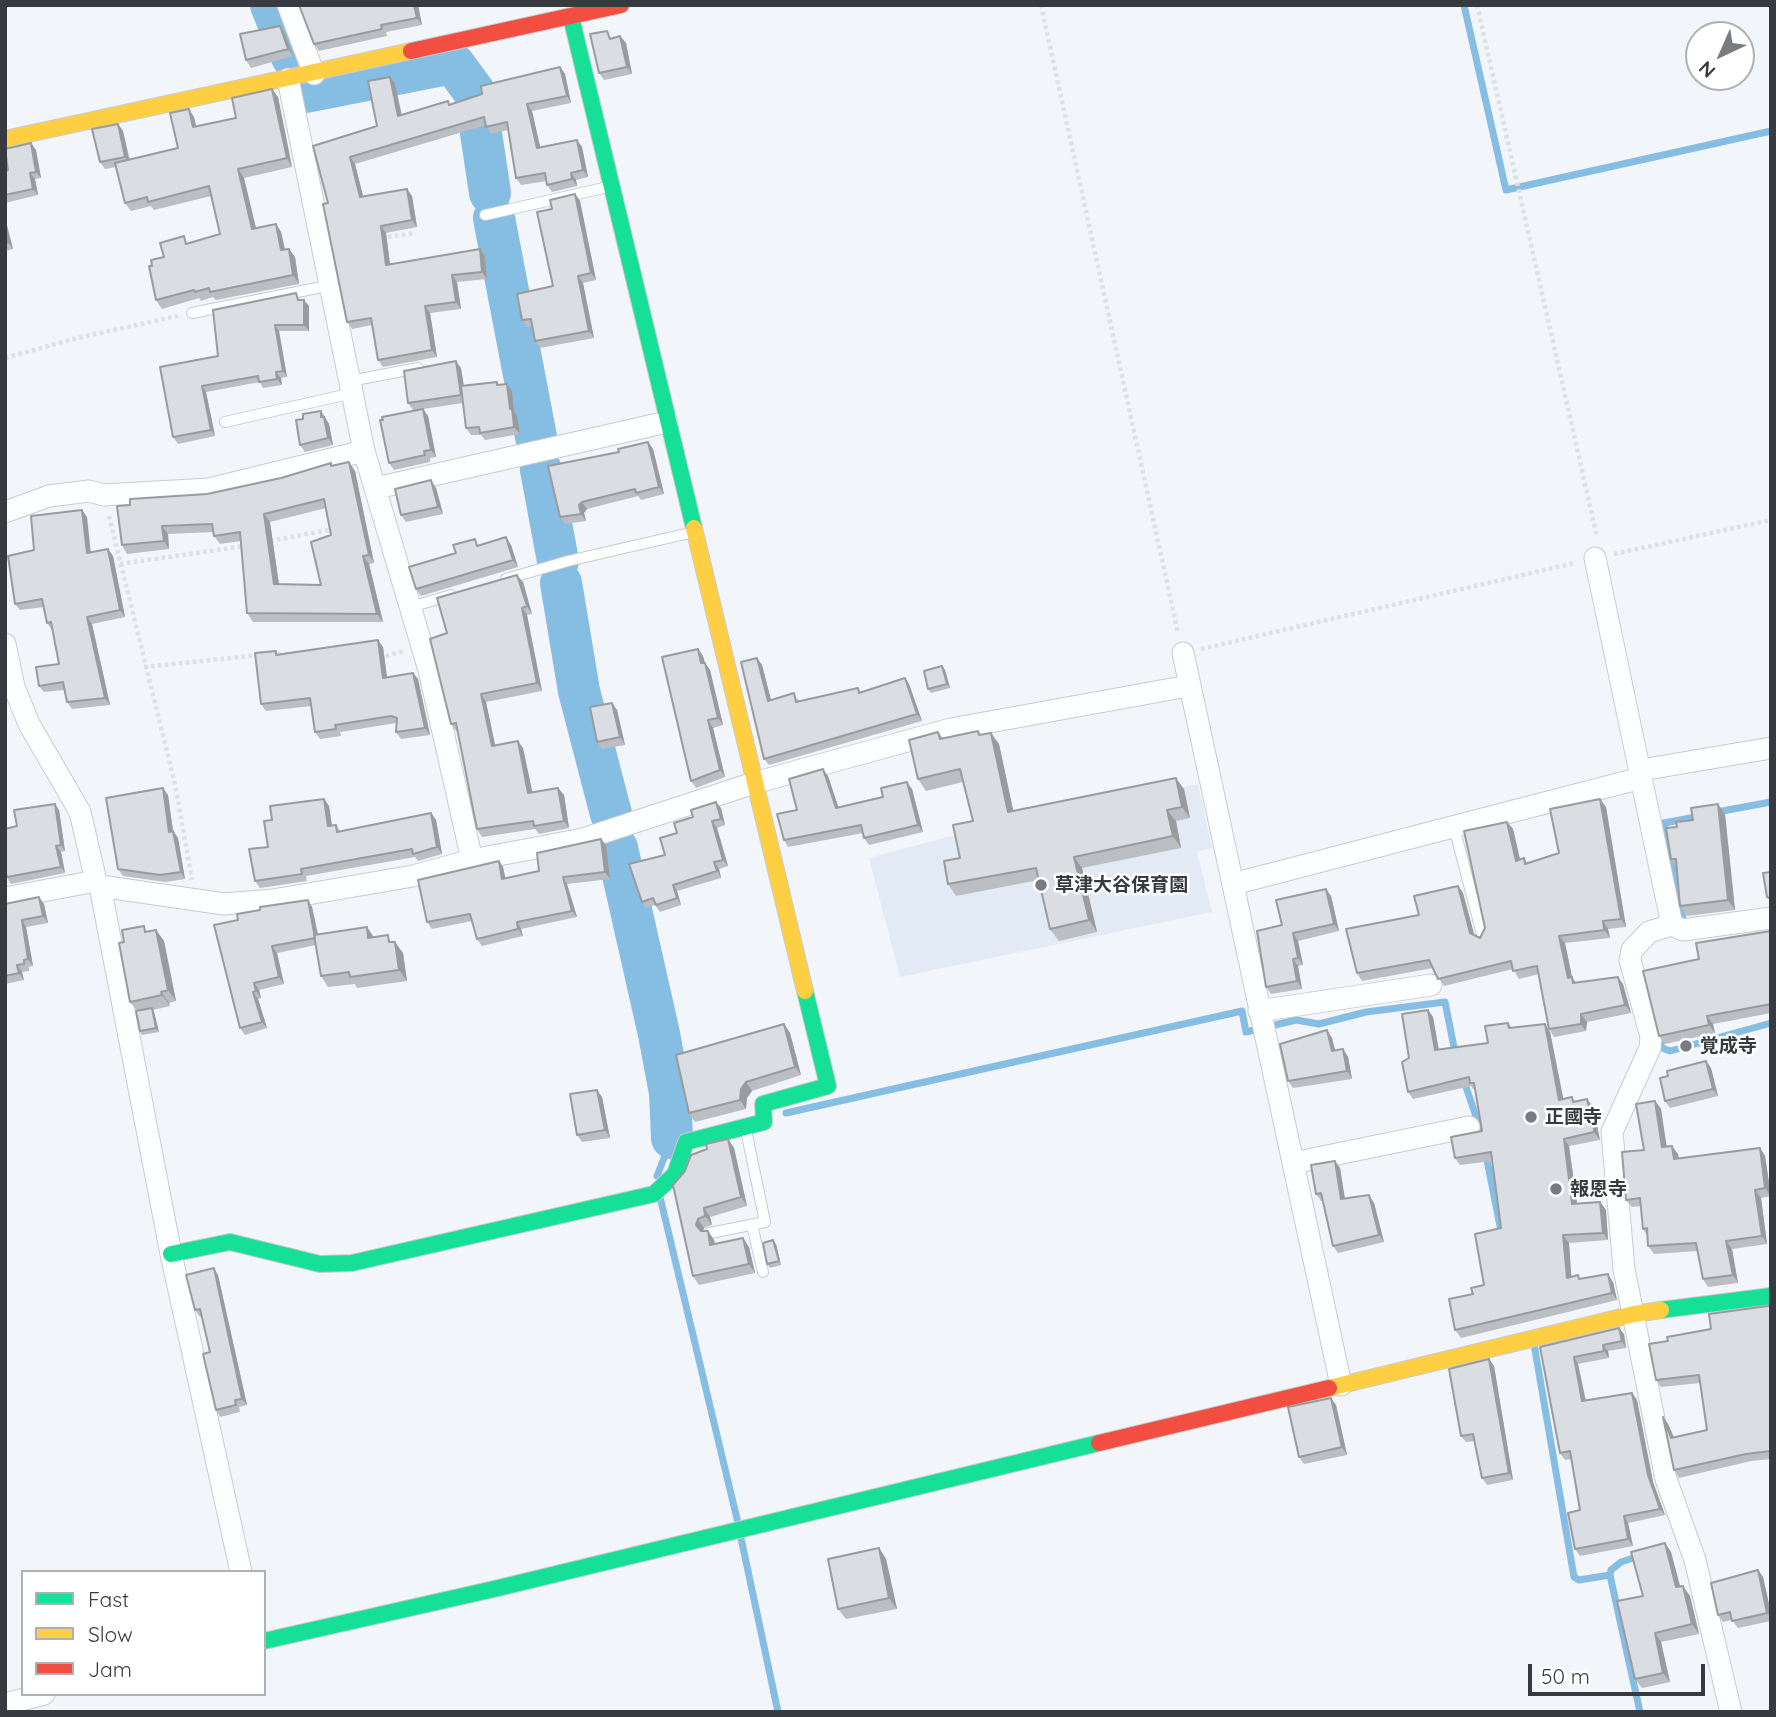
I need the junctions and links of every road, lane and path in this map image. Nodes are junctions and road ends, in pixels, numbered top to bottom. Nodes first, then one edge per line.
1 (288, 5) edge
2 (621, 5) edge
3 (1041, 5) edge
4 (1477, 5) edge
5 (571, 17) junction
6 (314, 74) junction
7 (288, 79) junction
8 (5, 139) edge
9 (611, 186) junction
10 (485, 215) dead end
11 (415, 233) dead end
12 (376, 239) edge
13 (332, 285) junction
14 (192, 313) joint
15 (5, 358) edge
16 (436, 365) edge
17 (351, 387) junction
18 (225, 422) dead end
19 (667, 422) junction
20 (364, 451) junction
21 (376, 488) junction
22 (104, 495) junction
23 (5, 512) edge
24 (1771, 520) edge
25 (339, 529) edge
26 (694, 532) junction
27 (264, 542) edge
28 (251, 545) edge
29 (1598, 558) junction
30 (120, 564) junction
31 (498, 581) edge
32 (461, 592) edge
33 (411, 607) junction
34 (5, 645) edge
35 (422, 647) junction
36 (1183, 653) junction
37 (300, 657) edge
38 (376, 659) edge
39 (144, 667) junction
40 (1188, 685) junction
41 (1771, 748) edge
42 (1641, 774) junction
43 (754, 783) junction
44 (1454, 827) junction
45 (472, 860) junction
46 (98, 884) junction
47 (1233, 884) junction
48 (5, 898) edge
49 (196, 899) junction
50 (1771, 918) edge
51 (1672, 925) junction
52 (1483, 938) edge
53 (1431, 985) dead end
54 (1259, 1012) junction
55 (1469, 1127) dead end
56 (745, 1128) junction
57 (1293, 1163) junction
58 (752, 1225) junction
59 (709, 1233) edge
60 (171, 1254) junction
61 (763, 1272) dead end
62 (1771, 1296) edge
63 (1634, 1314) junction
64 (1341, 1385) junction
65 (241, 1570) edge
66 (266, 1640) edge
67 (36, 1696) edge
68 (5, 1704) edge
69 (1731, 1712) edge

1 - 6 street
2 - 5 street
3 - 36 path
4 - 29 path
5 - 6 street
5 - 9 street
6 - 7 street
7 - 8 street
7 - 13 street
9 - 10 lane
9 - 19 street
11 - 12 path
13 - 14 lane
13 - 17 street
14 - 15 path
16 - 17 lane
17 - 18 lane
17 - 20 street
19 - 21 street
19 - 26 street
20 - 21 street
20 - 22 street
21 - 33 street
22 - 23 street
22 - 30 path
24 - 29 path
25 - 27 path
26 - 31 lane
26 - 43 street
28 - 30 path
29 - 36 path
29 - 42 street
30 - 39 path
32 - 33 lane
33 - 35 street
34 - 46 street
35 - 38 path
35 - 45 street
36 - 40 street
37 - 39 path
39 - 49 path
40 - 43 street
40 - 47 street
41 - 42 street
42 - 44 street
42 - 51 street
43 - 45 street
43 - 56 street
44 - 47 street
44 - 52 lane
45 - 49 street
46 - 48 street
46 - 49 street
46 - 60 street
47 - 54 street
50 - 51 street
51 - 63 street
53 - 54 street
54 - 57 street
55 - 57 street
56 - 58 lane
56 - 60 street
57 - 64 street
58 - 59 lane
58 - 61 lane
60 - 65 street
62 - 63 street
63 - 64 street
63 - 69 street
64 - 66 street
67 - 68 street

